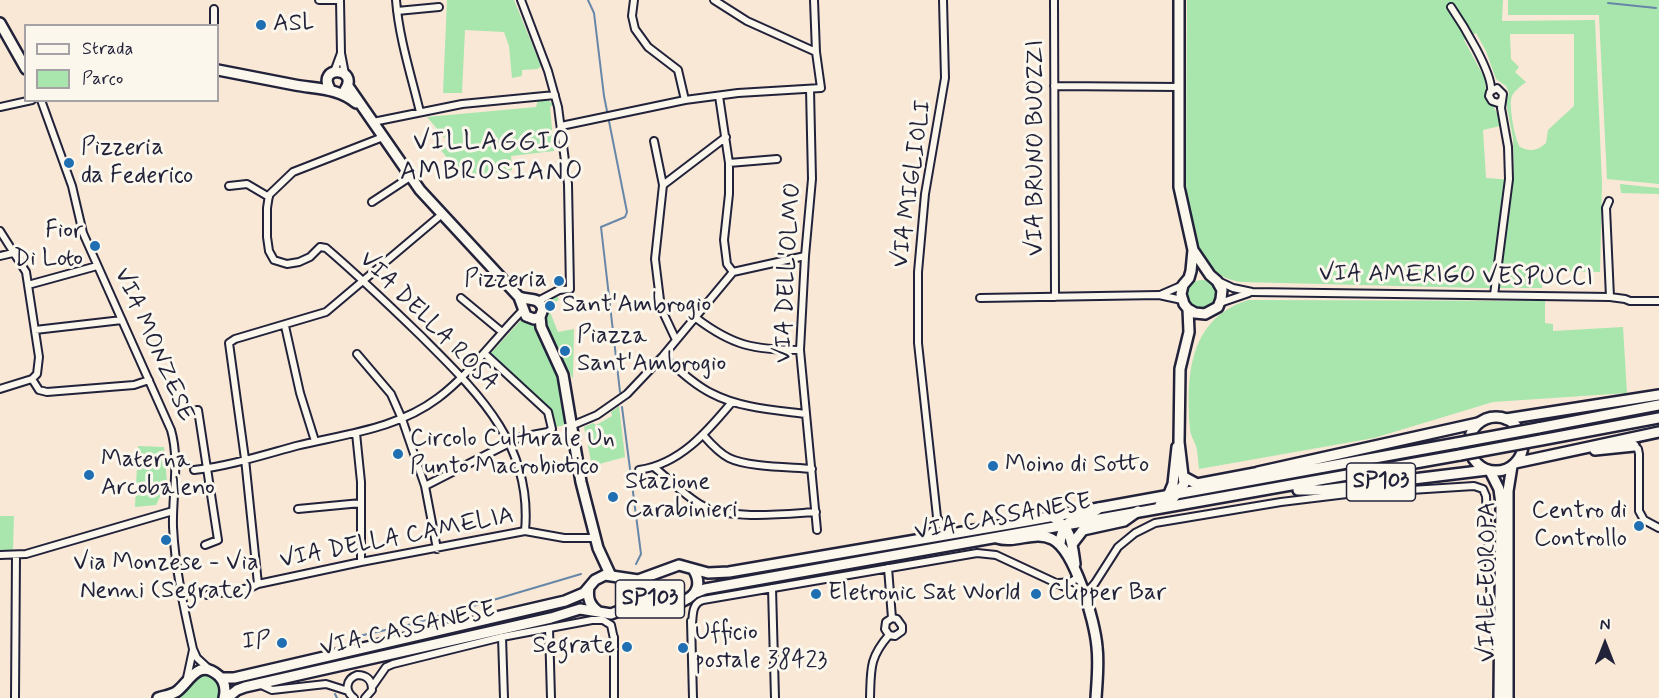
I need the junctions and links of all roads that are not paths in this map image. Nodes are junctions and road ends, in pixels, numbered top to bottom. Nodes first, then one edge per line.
1 (319, 0) edge
2 (340, 0) edge
3 (396, 0) edge
4 (521, 0) edge
5 (634, 0) edge
6 (714, 0) edge
7 (814, 0) edge
8 (943, 0) edge
9 (1054, 0) edge
10 (1179, 0) edge
11 (439, 7) dead end
12 (1451, 7) dead end
13 (214, 9) dead end
14 (397, 11) junction
15 (0, 23) edge
16 (214, 24) edge
17 (816, 52) junction
18 (341, 53) junction
19 (24, 65) edge
20 (219, 70) edge
21 (333, 72) junction
22 (345, 74) junction
23 (348, 86) junction
24 (1054, 86) junction
25 (1179, 87) junction
26 (331, 88) junction
27 (810, 90) junction
28 (1495, 90) junction
29 (555, 95) junction
30 (719, 96) junction
31 (685, 100) junction
32 (1502, 100) junction
33 (24, 102) edge
34 (42, 102) edge
35 (1494, 102) junction
36 (360, 106) junction
37 (0, 107) edge
38 (1501, 111) junction
39 (420, 112) junction
40 (373, 122) junction
41 (561, 126) junction
42 (383, 137) junction
43 (726, 137) junction
44 (654, 141) dead end
45 (777, 159) dead end
46 (729, 163) junction
47 (410, 177) junction
48 (663, 185) junction
49 (229, 186) dead end
50 (269, 197) junction
51 (1609, 201) dead end
52 (372, 202) dead end
53 (441, 215) junction
54 (0, 231) edge
55 (1192, 250) junction
56 (13, 253) junction
57 (0, 256) edge
58 (805, 256) junction
59 (97, 266) junction
60 (733, 272) junction
61 (1214, 278) junction
62 (363, 280) junction
63 (1186, 282) junction
64 (28, 285) junction
65 (1252, 292) junction
66 (1159, 295) junction
67 (1494, 295) junction
68 (1055, 297) junction
69 (1610, 297) junction
70 (461, 298) dead end
71 (981, 298) dead end
72 (1182, 300) junction
73 (1659, 301) edge
74 (1220, 303) junction
75 (533, 309) junction
76 (1188, 309) junction
77 (1205, 314) junction
78 (696, 318) junction
79 (122, 320) junction
80 (285, 326) junction
81 (35, 330) junction
82 (502, 332) junction
83 (1189, 332) junction
84 (676, 340) junction
85 (800, 350) junction
86 (484, 353) junction
87 (357, 354) dead end
88 (663, 356) junction
89 (462, 377) junction
90 (32, 379) junction
91 (149, 380) junction
92 (0, 389) edge
93 (1659, 394) edge
94 (732, 402) junction
95 (1659, 405) edge
96 (190, 411) dead end
97 (806, 414) junction
98 (1659, 418) edge
99 (402, 419) junction
100 (1506, 419) junction
101 (1478, 423) junction
102 (571, 426) junction
103 (1659, 432) edge
104 (356, 433) junction
105 (704, 436) junction
106 (315, 441) junction
107 (508, 442) junction
108 (1179, 442) junction
109 (1634, 446) joint
110 (1548, 456) junction
111 (245, 459) junction
112 (1514, 464) junction
113 (207, 468) junction
114 (655, 468) junction
115 (812, 469) junction
116 (194, 470) dead end
117 (639, 470) dead end
118 (1489, 470) junction
119 (1258, 472) junction
120 (1184, 477) junction
121 (1243, 482) junction
122 (1173, 484) junction
123 (424, 486) junction
124 (1275, 490) junction
125 (1178, 494) junction
126 (1168, 496) junction
127 (361, 503) junction
128 (1193, 504) junction
129 (1099, 508) junction
130 (298, 509) dead end
131 (173, 511) junction
132 (816, 512) junction
133 (1132, 515) junction
134 (937, 517) junction
135 (1053, 517) junction
136 (1065, 527) junction
137 (1659, 528) edge
138 (817, 530) dead end
139 (525, 531) junction
140 (962, 532) junction
141 (595, 538) junction
142 (927, 538) junction
143 (997, 538) junction
144 (1073, 543) junction
145 (204, 544) dead end
146 (1060, 544) junction
147 (598, 548) junction
148 (437, 549) junction
149 (0, 555) edge
150 (16, 555) junction
151 (361, 562) junction
152 (888, 568) junction
153 (693, 569) junction
154 (1077, 573) junction
155 (610, 574) junction
156 (598, 577) junction
157 (1052, 582) junction
158 (258, 584) junction
159 (590, 587) junction
160 (772, 588) junction
161 (694, 594) junction
162 (207, 595) dead end
163 (1084, 596) junction
164 (604, 614) junction
165 (892, 618) junction
166 (692, 624) junction
167 (549, 628) junction
168 (889, 635) junction
169 (502, 637) junction
170 (614, 639) junction
171 (193, 649) junction
172 (1499, 662) junction
173 (217, 675) junction
174 (186, 680) junction
175 (259, 684) junction
176 (372, 687) junction
177 (352, 696) edge
178 (367, 697) edge
179 (15, 698) edge
180 (158, 698) edge
181 (226, 698) edge
182 (504, 698) edge
183 (551, 698) edge
184 (614, 698) edge
185 (693, 698) edge
186 (775, 698) edge
187 (870, 698) edge
188 (1096, 698) edge
189 (1499, 698) edge
190 (1508, 698) edge

1 - 2 street
2 - 18 street
3 - 14 street
4 - 29 street
5 - 31 street
6 - 17 street
7 - 17 street
8 - 134 street, VIA MIGLIOLI
9 - 24 street, VIA BRUNO BUOZZI
10 - 25 main road
11 - 14 street
12 - 28 street
13 - 16 street
14 - 39 street
15 - 19 main road
17 - 27 street
18 - 21 street
18 - 22 street
20 - 26 main road
21 - 22 main road
21 - 26 main road
22 - 23 main road
23 - 26 main road
23 - 36 main road
24 - 25 street
24 - 68 street, VIA BRUNO BUOZZI
25 - 55 main road
26 - 36 main road
27 - 30 street
27 - 58 street, VIA DELL'OLMO
28 - 32 street
28 - 35 street
29 - 39 street
29 - 41 street
30 - 31 street
30 - 43 street
31 - 41 street
32 - 35 street
32 - 38 street
33 - 37 street
34 - 59 street, VIA MONZESE
35 - 38 street
36 - 40 main road
38 - 67 street
39 - 40 street
40 - 42 main road
41 - 75 street
42 - 47 main road
42 - 50 street
43 - 46 street
43 - 48 street
44 - 48 street
45 - 46 street
46 - 60 street
47 - 52 street
47 - 53 main road
48 - 84 street
49 - 50 street
50 - 62 street, VIA DELLA ROSA
51 - 69 street
53 - 62 street
53 - 75 main road
54 - 56 street
55 - 61 main road
55 - 63 main road
56 - 57 street
56 - 64 street
58 - 60 street
58 - 85 street, VIA DELL'OLMO
59 - 64 street
59 - 79 street, VIA MONZESE
60 - 78 street
61 - 63 main road
61 - 65 street, VIA AMERIGO VESPUCCI
61 - 74 main road
62 - 80 street
62 - 89 street, VIA DELLA ROSA
63 - 66 street
63 - 72 main road
64 - 81 street
65 - 67 street, VIA AMERIGO VESPUCCI
65 - 74 street, VIA AMERIGO VESPUCCI
66 - 68 street
66 - 72 street
67 - 69 street, VIA AMERIGO VESPUCCI
68 - 71 street
69 - 73 street, VIA AMERIGO VESPUCCI
70 - 82 street
72 - 76 main road
74 - 77 main road
75 - 82 street
75 - 102 main road
76 - 77 main road
76 - 83 main road
77 - 83 main road
78 - 84 street
78 - 85 street
79 - 81 street
79 - 91 street, VIA MONZESE
80 - 106 street
80 - 111 street
81 - 90 street
82 - 86 street
83 - 108 main road
84 - 88 street
85 - 97 street, VIA DELL'OLMO
86 - 89 street
86 - 107 street
87 - 99 street
88 - 94 street
88 - 102 street
89 - 99 street
89 - 107 street, VIA DELLA ROSA
90 - 91 street
90 - 92 street
91 - 131 street, VIA MONZESE
93 - 100 main road
94 - 97 street
94 - 105 street
95 - 121 main road, VIA CASSANESE / SP103, bridge
96 - 113 street
97 - 115 street, VIA DELL'OLMO
98 - 124 main road, VIA CASSANESE / SP103, bridge
99 - 104 street
99 - 123 street
100 - 101 main road
100 - 112 main road
101 - 118 main road
101 - 119 main road
102 - 141 main road
103 - 110 main road
104 - 106 street
104 - 127 street
105 - 114 street
105 - 115 street
106 - 111 street
107 - 123 street
107 - 139 street, VIA DELLA ROSA
108 - 120 main road
108 - 122 main road
109 - 110 main road
109 - 137 street
110 - 112 main road
111 - 113 street
111 - 158 street
112 - 118 main road
112 - 190 main road, VIALE EUROPA
113 - 116 street
113 - 145 street
114 - 117 street
114 - 132 street
115 - 132 street, VIA DELL'OLMO
118 - 124 main road, SP103
118 - 172 main road, VIALE EUROPA
119 - 120 main road
119 - 121 main road
120 - 125 main road
121 - 125 main road, VIA CASSANESE / SP103
122 - 125 main road
122 - 126 main road
123 - 148 street
124 - 128 main road, VIA CASSANESE / SP103
125 - 126 main road, VIA CASSANESE
125 - 128 main road
125 - 133 main road
126 - 129 main road, VIA CASSANESE
127 - 130 street
127 - 151 street
128 - 133 main road, VIA CASSANESE
129 - 135 main road, VIA CASSANESE
129 - 136 main road
131 - 150 street
131 - 171 street, VIA MONZESE
132 - 138 street, VIA DELL'OLMO
133 - 136 main road, VIA CASSANESE
133 - 144 main road
134 - 140 street
134 - 142 street
135 - 136 main road
135 - 140 main road, VIA CASSANESE
136 - 143 main road, VIA CASSANESE
136 - 144 main road
136 - 146 main road
139 - 141 street, VIA DELLA CAMELIA
139 - 148 street, VIA DELLA CAMELIA
140 - 142 main road, VIA CASSANESE
141 - 147 main road
142 - 153 main road, VIA CASSANESE
143 - 146 main road
143 - 161 main road, VIA CASSANESE
144 - 154 main road
146 - 154 main road
147 - 155 main road
147 - 156 main road
148 - 151 street, VIA DELLA CAMELIA
149 - 150 street
150 - 179 street
151 - 158 street, VIA DELLA CAMELIA
152 - 157 street
152 - 160 street
152 - 165 street
153 - 155 main road, VIA CASSANESE / SP103
153 - 161 main road, SP103
154 - 157 street
154 - 163 main road
155 - 156 main road, VIA CASSANESE / SP103
156 - 159 main road, VIA CASSANESE / SP103
157 - 163 street
158 - 162 street, VIA DELLA CAMELIA
159 - 164 main road, SP103
159 - 173 main road, VIA CASSANESE
160 - 166 street
160 - 186 street
161 - 164 main road, VIA CASSANESE / SP103
161 - 166 street
163 - 172 street
163 - 188 main road
164 - 170 street
164 - 175 main road, VIA CASSANESE
165 - 168 street
165 - 168 street
166 - 185 street
167 - 169 street
167 - 170 street
167 - 183 street
168 - 187 street
169 - 176 street
169 - 182 street
170 - 184 street
171 - 173 street
171 - 174 street
172 - 189 main road, VIALE EUROPA
173 - 174 main road, VIA CASSANESE
173 - 181 main road
174 - 180 main road, VIA CASSANESE
175 - 177 street
175 - 181 main road, VIA CASSANESE
176 - 177 street
176 - 178 street

